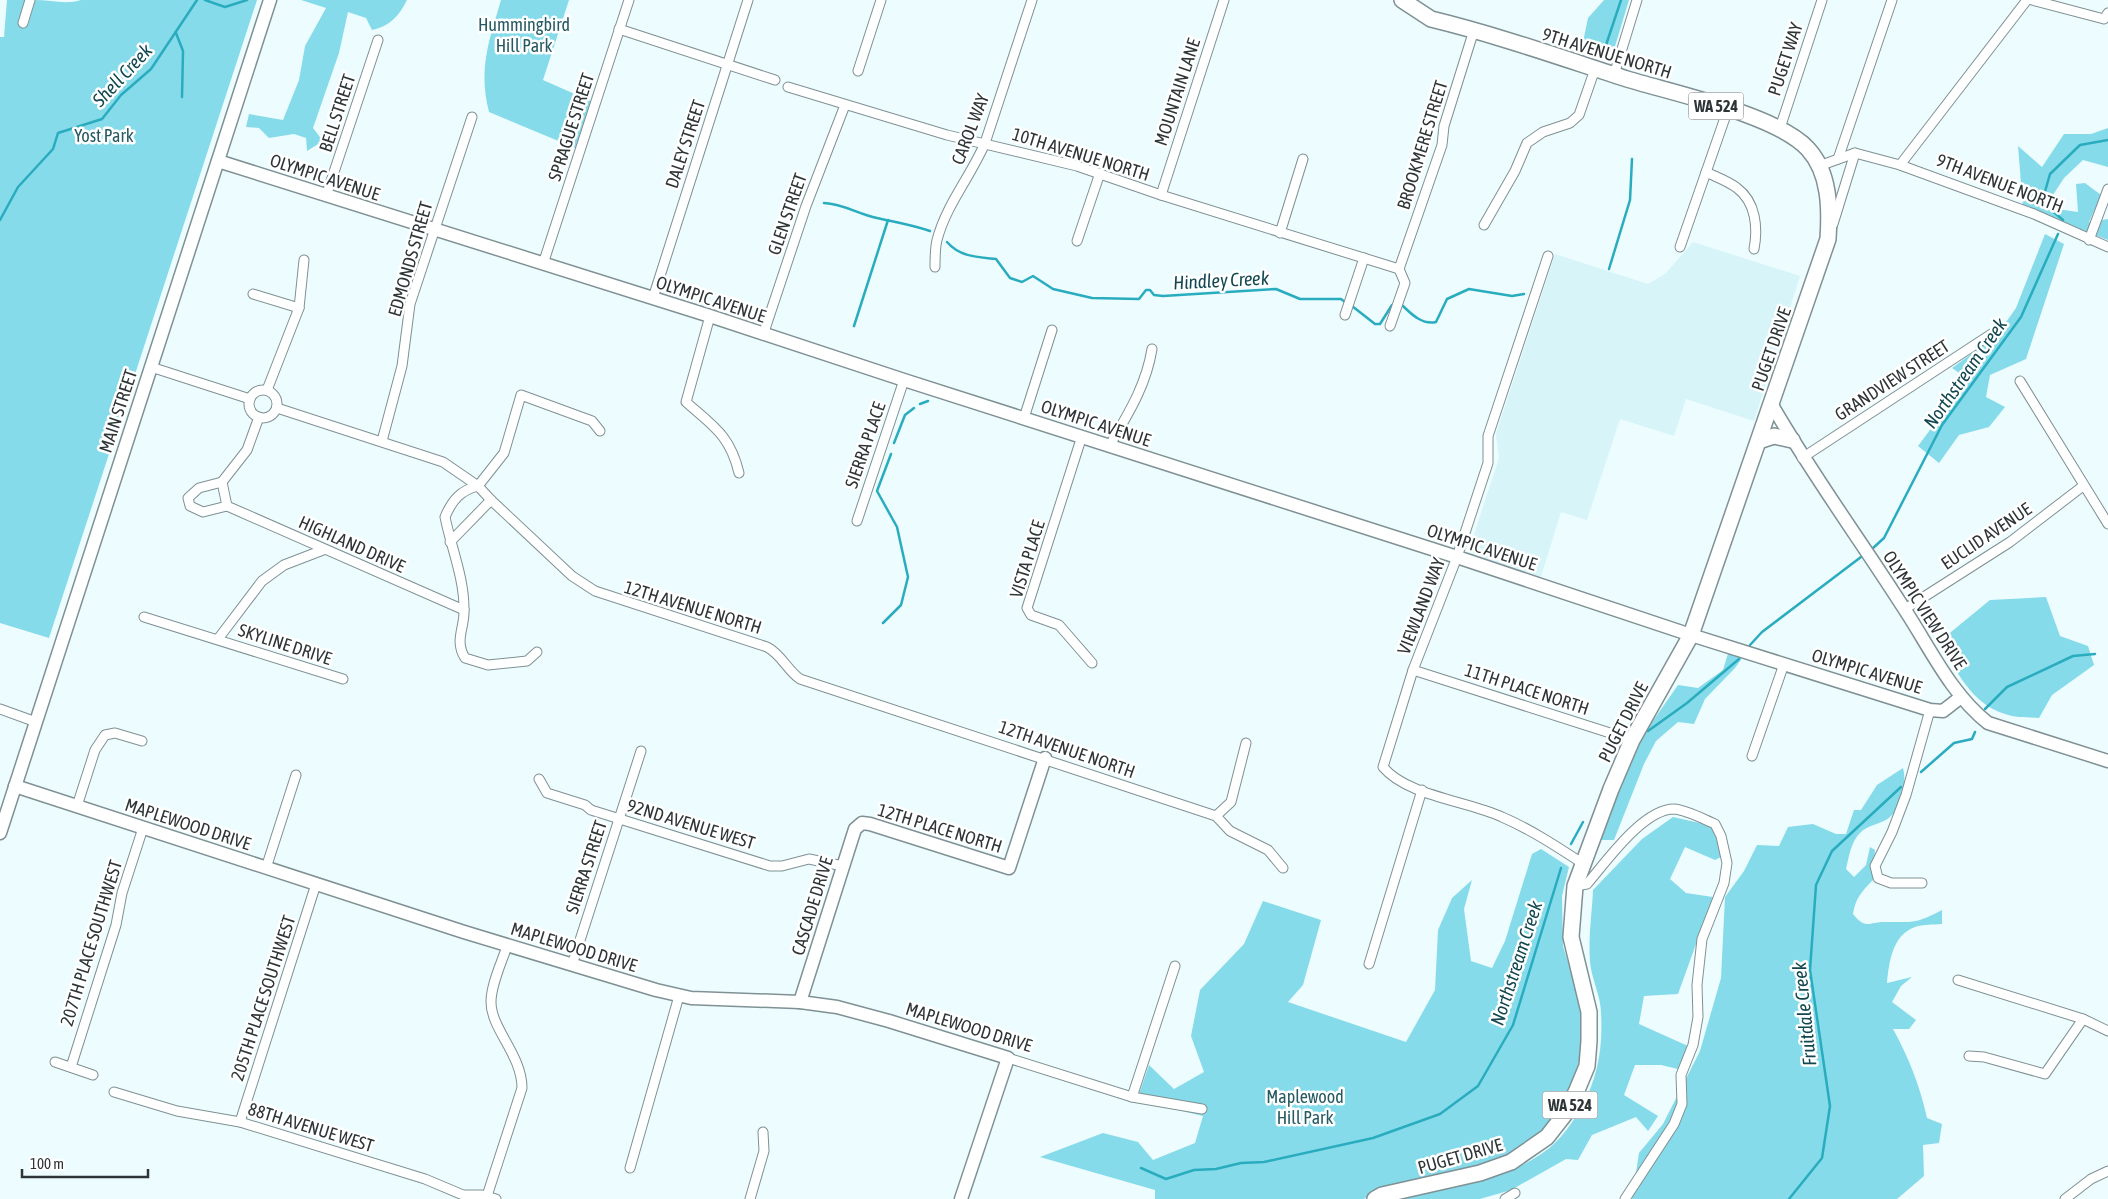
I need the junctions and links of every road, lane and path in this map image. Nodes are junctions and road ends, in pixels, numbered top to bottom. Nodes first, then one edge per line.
1 (30, 0) edge
2 (270, 0) edge
3 (628, 0) edge
4 (748, 0) edge
5 (881, 0) edge
6 (1032, 0) edge
7 (1224, 0) edge
8 (1402, 0) edge
9 (1637, 0) edge
10 (1822, 0) edge
11 (1892, 0) edge
12 (2027, 0) edge
13 (2032, 0) edge
14 (2108, 13) edge
15 (23, 24) dead end
16 (619, 29) junction
17 (1474, 30) junction
18 (378, 40) dead end
19 (727, 64) junction
20 (1595, 69) junction
21 (858, 71) dead end
22 (1614, 75) junction
23 (775, 80) dead end
24 (788, 87) dead end
25 (845, 105) junction
26 (1728, 109) junction
27 (472, 117) dead end
28 (1780, 128) junction
29 (985, 142) junction
30 (1855, 153) junction
31 (1303, 159) dead end
32 (1838, 159) junction
33 (218, 161) junction
34 (1900, 165) junction
35 (1819, 166) junction
36 (1706, 172) junction
37 (1100, 173) junction
38 (2108, 189) edge
39 (1160, 195) junction
40 (326, 196) junction
41 (1484, 225) dead end
42 (433, 230) junction
43 (1280, 233) junction
44 (1828, 239) junction
45 (2089, 240) junction
46 (1077, 241) dead end
47 (1680, 247) dead end
48 (2108, 247) edge
49 (1754, 249) dead end
50 (1548, 256) dead end
51 (1364, 258) junction
52 (304, 260) dead end
53 (543, 264) junction
54 (935, 267) dead end
55 (1399, 269) junction
56 (253, 294) dead end
57 (653, 298) junction
58 (298, 308) junction
59 (1345, 315) dead end
60 (710, 316) junction
61 (1390, 326) dead end
62 (1999, 329) dead end
63 (1052, 330) dead end
64 (763, 335) junction
65 (1989, 335) junction
66 (1995, 344) dead end
67 (1152, 349) dead end
68 (151, 367) junction
69 (904, 380) junction
70 (2020, 381) dead end
71 (267, 390) junction
72 (250, 399) junction
73 (1772, 405) junction
74 (277, 408) junction
75 (259, 417) junction
76 (1024, 418) junction
77 (600, 432) dead end
78 (1082, 436) junction
79 (1792, 440) junction
80 (382, 441) junction
81 (1759, 441) junction
82 (1110, 446) junction
83 (1802, 458) junction
84 (739, 473) dead end
85 (222, 482) junction
86 (478, 486) junction
87 (2083, 486) junction
88 (490, 500) junction
89 (227, 506) junction
90 (857, 521) dead end
91 (2108, 524) edge
92 (450, 542) junction
93 (323, 550) junction
94 (1457, 557) junction
95 (1905, 609) junction
96 (464, 610) junction
97 (144, 617) dead end
98 (1691, 635) junction
99 (218, 639) junction
100 (537, 652) dead end
101 (1092, 663) dead end
102 (1784, 664) junction
103 (1413, 670) junction
104 (344, 679) dead end
105 (1961, 697) junction
106 (0, 710) edge
107 (1930, 710) junction
108 (36, 722) junction
109 (1632, 740) junction
110 (142, 741) dead end
111 (1246, 743) dead end
112 (641, 751) dead end
113 (1752, 756) dead end
114 (1045, 758) junction
115 (2108, 761) edge
116 (296, 775) dead end
117 (539, 779) dead end
118 (15, 786) junction
119 (1422, 790) junction
120 (77, 806) junction
121 (4, 807) edge
122 (1216, 816) junction
123 (619, 819) junction
124 (862, 823) joint
125 (143, 828) junction
126 (0, 833) edge
127 (1582, 863) junction
128 (843, 866) junction
129 (266, 868) junction
130 (1282, 868) dead end
131 (1922, 883) dead end
132 (316, 884) junction
133 (1575, 886) junction
134 (507, 946) junction
135 (1369, 964) dead end
136 (572, 965) junction
137 (1175, 966) dead end
138 (1958, 980) dead end
139 (679, 996) junction
140 (800, 1002) junction
141 (2083, 1019) junction
142 (2108, 1031) edge
143 (1969, 1056) dead end
144 (1008, 1058) junction
145 (55, 1062) dead end
146 (71, 1067) junction
147 (93, 1075) dead end
148 (114, 1092) dead end
149 (1132, 1097) junction
150 (1202, 1110) dead end
151 (240, 1122) junction
152 (762, 1132) dead end
153 (630, 1168) dead end
154 (2108, 1171) edge
155 (1515, 1193) dead end
156 (492, 1198) edge
157 (750, 1199) edge
158 (961, 1199) edge
159 (1375, 1199) edge
160 (1505, 1199) edge
161 (1625, 1199) edge
162 (2065, 1199) edge

1 - 15 street
2 - 33 street, MAIN STREET
3 - 16 street, SPRAGUE STREET
4 - 19 street, DALEY STREET
5 - 21 street
6 - 29 street, CAROL WAY
7 - 39 street, MOUNTAIN LANE
8 - 17 main road, 9TH AVENUE NORTH / WA 524
9 - 22 street
10 - 28 street, PUGET WAY
11 - 32 street
12 - 34 street
13 - 14 street
16 - 19 street
16 - 53 street, SPRAGUE STREET
17 - 20 main road, 9TH AVENUE NORTH / WA 524
17 - 55 street, BROOKMERE STREET
18 - 40 street, BELL STREET
19 - 23 street
19 - 57 street, DALEY STREET
20 - 22 main road, 9TH AVENUE NORTH / WA 524
20 - 41 street
22 - 26 main road, 9TH AVENUE NORTH / WA 524
24 - 25 street, 10TH AVENUE NORTH
25 - 29 street, 10TH AVENUE NORTH
25 - 64 street, GLEN STREET
26 - 28 main road, 9TH AVENUE NORTH / WA 524
26 - 36 street
27 - 42 street, EDMONDS STREET
28 - 35 main road, 9TH AVENUE NORTH / WA 524
29 - 37 street, 10TH AVENUE NORTH
29 - 54 street, CAROL WAY
30 - 32 street
30 - 34 street, 9TH AVENUE NORTH
30 - 44 street, PUGET DRIVE
31 - 43 street
32 - 35 street
33 - 40 street, OLYMPIC AVENUE
33 - 68 street, MAIN STREET
34 - 45 street, 9TH AVENUE NORTH
35 - 44 main road, 9TH AVENUE NORTH / WA 524
36 - 47 street
36 - 49 street
37 - 39 street, 10TH AVENUE NORTH
37 - 46 street
38 - 45 street
39 - 43 street, 10TH AVENUE NORTH
40 - 42 street, OLYMPIC AVENUE
42 - 53 street, OLYMPIC AVENUE
42 - 80 street, EDMONDS STREET
43 - 51 street, 10TH AVENUE NORTH
44 - 73 main road, PUGET DRIVE / WA 524
45 - 48 street, 9TH AVENUE NORTH
50 - 94 street, VIEWLAND WAY
51 - 55 street, 10TH AVENUE NORTH
51 - 59 street
52 - 58 street
53 - 57 street, OLYMPIC AVENUE
55 - 61 street
56 - 58 street
57 - 60 street, OLYMPIC AVENUE
58 - 71 street
60 - 64 street, OLYMPIC AVENUE
60 - 84 street
62 - 65 street, GRANDVIEW STREET
63 - 76 street
64 - 69 street, OLYMPIC AVENUE
65 - 66 street
65 - 83 street, GRANDVIEW STREET
67 - 82 street
68 - 72 street
68 - 108 street, MAIN STREET
69 - 76 street, OLYMPIC AVENUE
69 - 90 street, SIERRA PLACE
70 - 87 street
71 - 72 street
71 - 74 street
72 - 75 street
73 - 79 street, OLYMPIC VIEW DRIVE
73 - 81 main road, PUGET DRIVE / WA 524
74 - 75 street
74 - 80 street, 12TH AVENUE NORTH
75 - 85 street
76 - 78 street, OLYMPIC AVENUE
77 - 86 street
78 - 82 street, OLYMPIC AVENUE
78 - 101 street, VISTA PLACE
79 - 81 main road
79 - 83 street, OLYMPIC VIEW DRIVE
80 - 86 street, 12TH AVENUE NORTH
81 - 98 main road, PUGET DRIVE / WA 524
82 - 94 street, OLYMPIC AVENUE
83 - 95 street, OLYMPIC VIEW DRIVE
85 - 89 street
85 - 89 street
86 - 88 street, 12TH AVENUE NORTH
86 - 92 street
87 - 91 street
87 - 95 street, EUCLID AVENUE
88 - 92 street
88 - 114 street, 12TH AVENUE NORTH
89 - 93 street, HIGHLAND DRIVE
92 - 96 street
93 - 96 street, HIGHLAND DRIVE
93 - 99 street, SKYLINE DRIVE
94 - 98 street, OLYMPIC AVENUE
94 - 103 street, VIEWLAND WAY
95 - 105 street, OLYMPIC VIEW DRIVE
96 - 100 street
97 - 99 street, SKYLINE DRIVE
98 - 102 street, OLYMPIC AVENUE
98 - 109 main road, PUGET DRIVE / WA 524
99 - 104 street, SKYLINE DRIVE
102 - 107 street, OLYMPIC AVENUE
102 - 113 street
103 - 109 street, 11TH PLACE NORTH
103 - 119 street, VIEWLAND WAY
105 - 107 street, OLYMPIC AVENUE
105 - 115 street, OLYMPIC VIEW DRIVE
106 - 108 street
107 - 131 street
108 - 118 street, MAIN STREET
109 - 127 main road, PUGET DRIVE / WA 524
110 - 120 street
111 - 122 street
112 - 123 street, SIERRA STREET
114 - 122 street, 12TH AVENUE NORTH
114 - 124 street, 12TH PLACE NORTH
116 - 129 street
117 - 123 street, 92ND AVENUE WEST
118 - 120 street, MAPLEWOOD DRIVE
118 - 121 street, MAIN STREET
119 - 127 street
119 - 135 street
120 - 125 street, MAPLEWOOD DRIVE
121 - 126 street, MAIN STREET
122 - 130 street, 12TH AVENUE NORTH
123 - 128 street, 92ND AVENUE WEST
123 - 136 street, SIERRA STREET
124 - 128 street, CASCADE DRIVE
125 - 129 street, MAPLEWOOD DRIVE
125 - 146 street, 207TH PLACE SOUTHWEST
127 - 133 main road, PUGET DRIVE / WA 524
128 - 140 street, CASCADE DRIVE
129 - 132 street, MAPLEWOOD DRIVE
132 - 134 street, MAPLEWOOD DRIVE
132 - 151 street, 205TH PLACE SOUTHWEST
133 - 159 main road, PUGET DRIVE / WA 524
133 - 161 street
134 - 136 street, MAPLEWOOD DRIVE
134 - 156 street
136 - 139 street, MAPLEWOOD DRIVE
137 - 149 street
138 - 141 street
139 - 140 street, MAPLEWOOD DRIVE
139 - 153 street
140 - 144 street, MAPLEWOOD DRIVE
141 - 142 street
141 - 143 street
144 - 149 street, MAPLEWOOD DRIVE
144 - 158 street
145 - 146 street
146 - 147 street
148 - 151 street, 88TH AVENUE WEST
149 - 150 street, MAPLEWOOD DRIVE
151 - 156 street, 88TH AVENUE WEST
152 - 157 street
154 - 162 street
155 - 160 street

